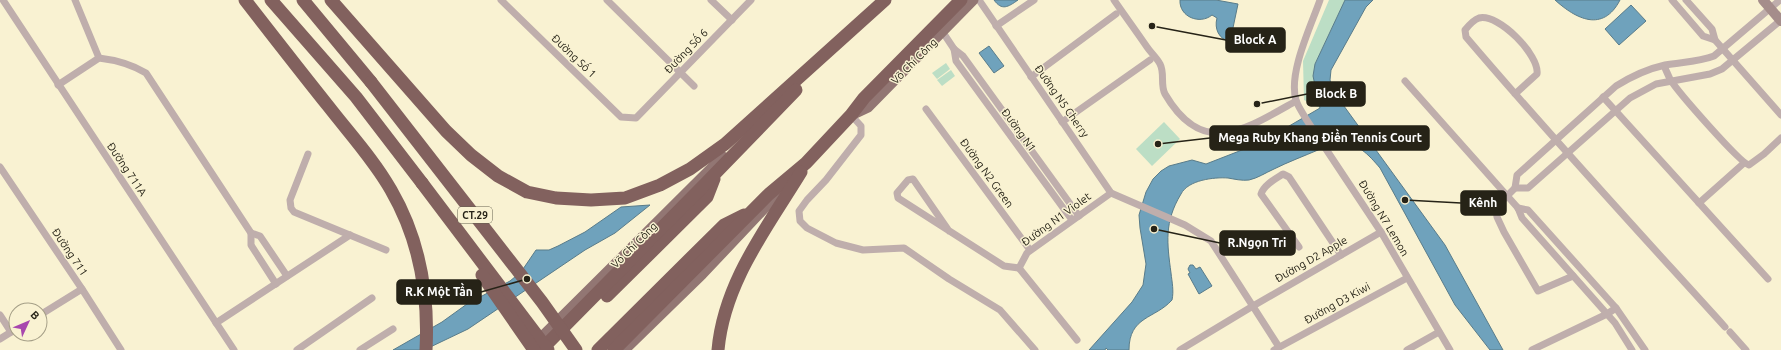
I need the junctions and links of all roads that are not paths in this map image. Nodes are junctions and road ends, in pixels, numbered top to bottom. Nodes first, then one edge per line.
1 (1, 0) edge
2 (75, 0) edge
3 (245, 0) edge
4 (271, 0) edge
5 (303, 0) edge
6 (331, 0) edge
7 (501, 0) edge
8 (607, 0) edge
9 (711, 0) edge
10 (751, 0) edge
11 (886, 0) edge
12 (961, 0) edge
13 (973, 0) edge
14 (979, 0) edge
15 (1034, 0) edge
16 (1114, 0) edge
17 (1320, 0) edge
18 (1672, 0) edge
19 (1686, 0) edge
20 (1763, 0) edge
21 (1780, 0) edge
22 (1770, 8) junction
23 (1116, 14) dead end
24 (732, 20) junction
25 (1781, 20) edge
26 (996, 26) junction
27 (940, 28) junction
28 (1715, 40) junction
29 (954, 49) junction
30 (1723, 50) junction
31 (98, 58) junction
32 (1150, 60) dead end
33 (1733, 61) junction
34 (1664, 66) junction
35 (680, 72) junction
36 (1031, 76) junction
37 (1671, 80) junction
38 (1405, 81) dead end
39 (58, 85) junction
40 (694, 86) dead end
41 (1515, 94) junction
42 (1603, 97) junction
43 (1296, 101) junction
44 (926, 109) dead end
45 (1615, 110) junction
46 (851, 115) junction
47 (1781, 115) edge
48 (636, 118) joint
49 (1062, 122) junction
50 (1781, 138) edge
51 (1023, 139) junction
52 (1556, 139) junction
53 (742, 144) junction
54 (1016, 144) junction
55 (1568, 153) junction
56 (308, 154) dead end
57 (806, 163) junction
58 (1744, 163) junction
59 (0, 167) edge
60 (718, 170) junction
61 (422, 183) junction
62 (1516, 188) junction
63 (1111, 193) junction
64 (1508, 196) junction
65 (1699, 203) junction
66 (1518, 208) junction
67 (754, 210) junction
68 (1079, 216) junction
69 (1072, 220) junction
70 (949, 231) junction
71 (1381, 232) junction
72 (250, 233) junction
73 (350, 235) junction
74 (1299, 247) dead end
75 (386, 250) dead end
76 (1030, 250) junction
77 (1341, 255) junction
78 (1019, 268) junction
79 (287, 276) junction
80 (1572, 276) junction
81 (1406, 278) junction
82 (1768, 279) dead end
83 (276, 284) junction
84 (82, 289) junction
85 (372, 298) dead end
86 (1252, 306) junction
87 (1616, 308) junction
88 (48, 310) edge
89 (1607, 314) junction
90 (0, 315) edge
91 (216, 323) junction
92 (8, 324) edge
93 (393, 329) dead end
94 (1439, 332) junction
95 (1077, 340) dead end
96 (1276, 349) edge
97 (121, 350) edge
98 (234, 350) edge
99 (298, 350) edge
100 (360, 350) edge
101 (426, 350) edge
102 (529, 350) edge
103 (534, 350) edge
104 (541, 350) edge
105 (548, 350) edge
106 (553, 350) edge
107 (576, 350) edge
108 (598, 350) edge
109 (614, 350) edge
110 (624, 350) edge
111 (718, 350) edge
112 (1035, 350) edge
113 (1180, 350) edge
114 (1407, 350) edge
115 (1450, 350) edge
116 (1532, 350) edge
117 (1632, 350) edge
118 (1645, 350) edge
119 (1746, 350) edge

1 - 39 street, Đường 711A
2 - 31 street
3 - 101 highway
4 - 61 highway, CT.29
5 - 107 highway, CT.29, bridge
6 - 11 highway
7 - 48 street, Đường Số 1
8 - 35 street
9 - 24 street
10 - 24 street, Đường Số 6
11 - 53 highway, Võ Chí Công
12 - 27 highway, Võ Chí Công
13 - 27 main road, Võ Chí Công
14 - 26 street, Đường N5 Cherry
15 - 26 street
16 - 43 street
17 - 43 street
18 - 28 street
19 - 28 street
20 - 22 street
21 - 22 street
22 - 25 street
22 - 30 street
23 - 36 street
24 - 35 street, Đường Số 6
25 - 33 street
26 - 36 street, Đường N5 Cherry
27 - 29 street, Đường N1
27 - 46 highway, Võ Chí Công
28 - 30 street
29 - 51 street, Đường N1
29 - 54 street, Đường N1
30 - 33 street
30 - 34 street
31 - 39 street
31 - 72 street
32 - 49 street
33 - 37 street
33 - 47 street
34 - 37 street
34 - 42 street
35 - 40 street
35 - 48 street, Đường Số 6
36 - 49 street, Đường N5 Cherry
37 - 45 street
37 - 58 street
38 - 64 street
39 - 91 street, Đường 711A
41 - 41 street
41 - 52 street
42 - 45 street
42 - 52 street
43 - 71 street, Đường N7 Lemon
44 - 76 street, Đường N2 Green
45 - 55 street
45 - 65 street
46 - 57 highway, Võ Chí Công
46 - 112 street
49 - 63 street, Đường N5 Cherry
50 - 58 street
51 - 54 street
51 - 68 street, Đường N1
52 - 55 street
52 - 62 street
53 - 60 highway, Võ Chí Công
53 - 102 main road, Võ Chí Công
54 - 69 street, Đường N1
55 - 62 street
55 - 119 street
56 - 73 street
57 - 67 highway, Võ Chí Công
57 - 110 main road, Võ Chí Công
57 - 111 highway
58 - 65 street
59 - 84 street, Đường 711
60 - 104 highway, Võ Chí Công
60 - 106 highway, Võ Chí Công
61 - 103 highway, bridge
61 - 105 highway, CT.29, bridge
62 - 64 street
63 - 68 street, Đường N1 Violet
63 - 86 street
64 - 66 street
64 - 80 street
65 - 82 street
66 - 80 street
66 - 87 street
67 - 108 highway, Võ Chí Công
67 - 109 highway, Võ Chí Công
68 - 69 street, Đường N1 Violet
69 - 76 street, Đường N1 Violet
70 - 70 street
70 - 78 street
71 - 77 street, Đường D2 Apple
71 - 81 street, Đường N7 Lemon
72 - 79 street
72 - 83 street
73 - 75 street
73 - 79 street
74 - 77 street
76 - 78 street, Đường N1 Violet
77 - 86 street, Đường D2 Apple
78 - 95 street
79 - 83 street
80 - 89 street
81 - 94 street, Đường N7 Lemon
81 - 96 street, Đường D3 Kiwi
83 - 91 street
84 - 88 street
84 - 97 street, Đường 711
85 - 99 street
86 - 96 street
86 - 113 street, Đường D2 Apple
87 - 89 street
87 - 118 street
89 - 116 street
89 - 117 street
90 - 92 street
91 - 98 street, Đường 711A
93 - 100 street
94 - 114 street
94 - 115 street, Đường N7 Lemon

